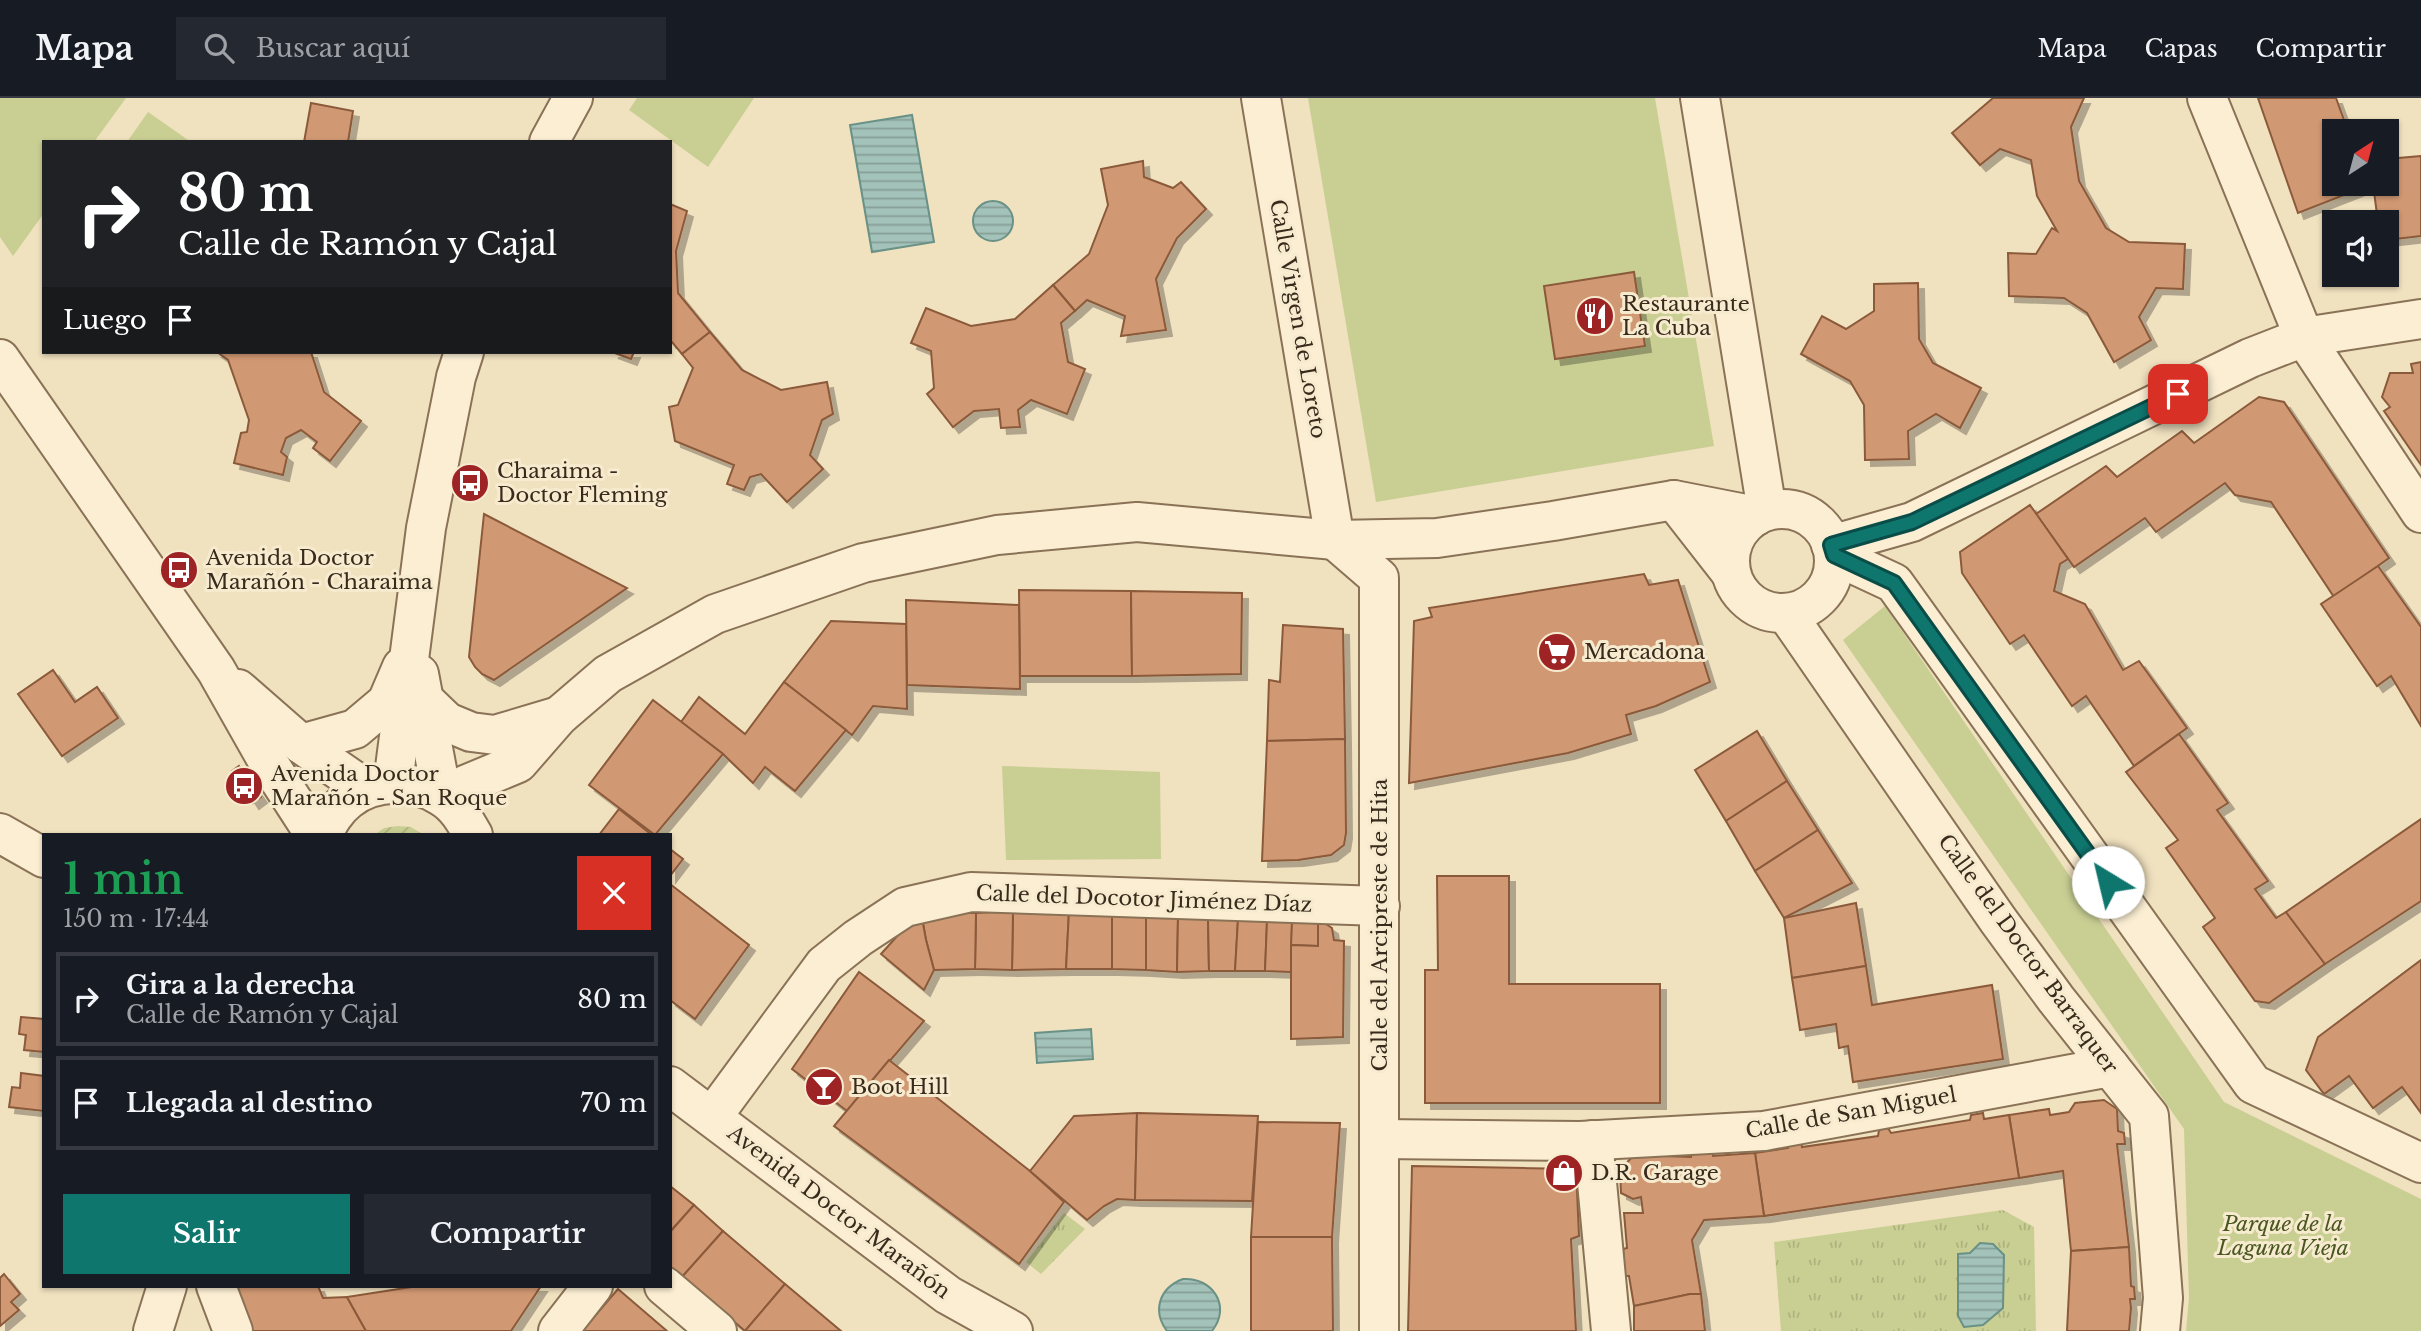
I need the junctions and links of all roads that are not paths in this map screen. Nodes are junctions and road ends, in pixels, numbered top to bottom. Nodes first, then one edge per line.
1 (573, 98) edge
2 (1261, 98) edge
3 (1700, 98) edge
4 (2207, 98) edge
5 (550, 140) edge
6 (2421, 319) edge
7 (2304, 337) junction
8 (463, 354) edge
9 (0, 359) edge
10 (1674, 500) junction
11 (2421, 513) edge
12 (1762, 514) junction
13 (1335, 540) junction
14 (1832, 550) junction
15 (1731, 573) junction
16 (1786, 613) junction
17 (413, 639) junction
18 (216, 670) junction
19 (423, 699) junction
20 (559, 716) junction
21 (301, 744) junction
22 (380, 786) junction
23 (443, 797) junction
24 (0, 833) edge
25 (314, 833) edge
26 (323, 833) edge
27 (472, 833) edge
28 (42, 857) edge
29 (1380, 906) junction
30 (2110, 1067) junction
31 (672, 1087) edge
32 (712, 1117) junction
33 (1380, 1139) junction
34 (1593, 1140) junction
35 (2421, 1163) edge
36 (166, 1288) edge
37 (217, 1288) edge
38 (591, 1288) edge
39 (666, 1288) edge
40 (153, 1331) edge
41 (233, 1331) edge
42 (558, 1331) edge
43 (717, 1331) edge
44 (1013, 1331) edge
45 (1379, 1331) edge
46 (1611, 1331) edge
47 (2160, 1331) edge

1 - 5 street
2 - 13 street, Calle Virgen de Loreto
3 - 12 street
4 - 7 street
6 - 7 street
7 - 11 street
7 - 14 street
8 - 17 street
9 - 18 street
10 - 12 street
10 - 13 street
10 - 15 street
12 - 14 street
12 - 15 street
13 - 20 street
13 - 29 street, Calle del Arcipreste de Hita
14 - 16 street
14 - 35 street
15 - 16 street
16 - 30 street, Calle del Doctor Barraquer
17 - 19 street
17 - 21 street
17 - 22 street
18 - 21 street
18 - 25 street
19 - 20 street
19 - 23 street
20 - 23 street
21 - 22 street
22 - 23 street
22 - 26 street
23 - 27 street
24 - 28 street
29 - 32 street, Calle del Docotor Jiménez Díaz
29 - 33 street, Calle del Arcipreste de Hita
30 - 34 street, Calle de San Miguel
30 - 47 street, Calle del Doctor Barraquer
31 - 32 street, Avenida Doctor Marañón
32 - 44 street, Avenida Doctor Marañón
33 - 34 street, Calle de San Miguel
33 - 45 street, Calle del Arcipreste de Hita
34 - 46 street
36 - 40 street
37 - 41 street
38 - 42 street
39 - 43 street

